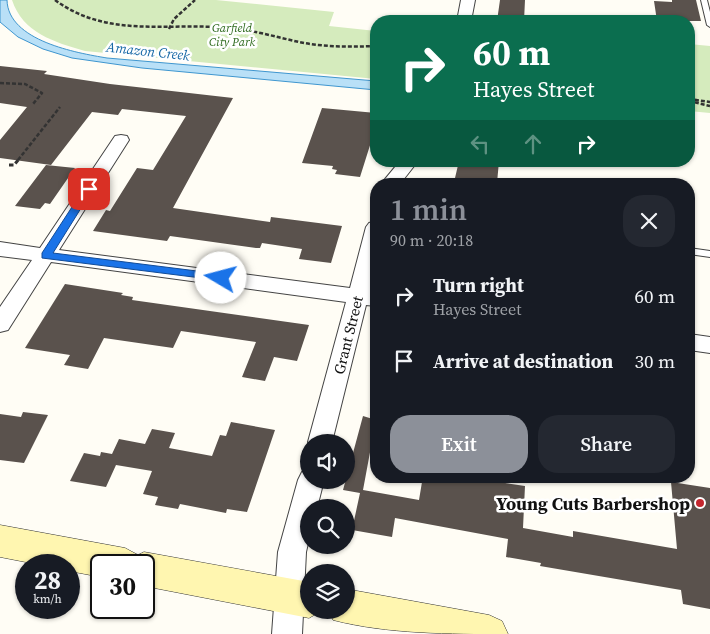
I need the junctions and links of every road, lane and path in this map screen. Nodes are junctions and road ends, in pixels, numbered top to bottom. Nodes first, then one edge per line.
1 (55, 0) edge
2 (195, 0) edge
3 (468, 0) edge
4 (704, 0) edge
5 (465, 15) edge
6 (710, 25) edge
7 (169, 29) junction
8 (370, 46) edge
9 (0, 82) edge
10 (695, 101) edge
11 (695, 102) edge
12 (710, 102) edge
13 (33, 104) dead end
14 (710, 106) edge
15 (60, 107) dead end
16 (121, 140) dead end
17 (9, 165) dead end
18 (404, 167) edge
19 (395, 178) edge
20 (0, 249) edge
21 (695, 252) edge
22 (710, 254) edge
23 (46, 255) junction
24 (370, 274) edge
25 (367, 297) edge
26 (0, 324) edge
27 (695, 343) edge
28 (710, 346) edge
29 (323, 434) edge
30 (308, 489) edge
31 (0, 541) edge
32 (90, 558) edge
33 (155, 571) edge
34 (299, 598) edge
35 (355, 609) edge
36 (287, 634) edge
37 (489, 634) edge

1 - 7 path
2 - 7 path
3 - 5 street
4 - 6 lane
7 - 8 path
9 - 13 path
10 - 12 path
11 - 14 path
15 - 17 path
16 - 23 street
18 - 19 street
20 - 23 street
21 - 22 lane
23 - 25 street
23 - 26 street
24 - 25 street, Grant Street
25 - 29 street, Grant Street
27 - 28 street
30 - 34 street
31 - 32 main road
33 - 34 main road
34 - 36 street
35 - 37 main road

